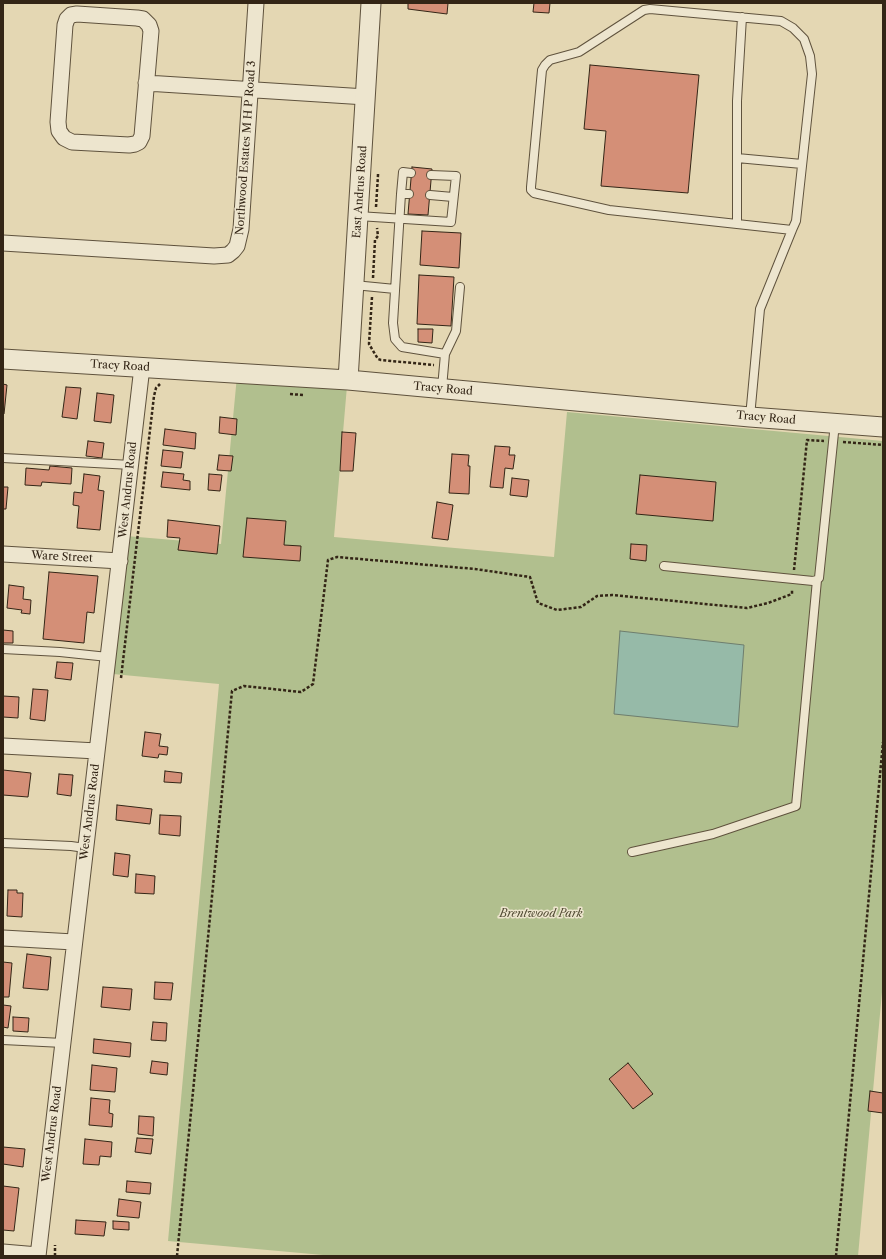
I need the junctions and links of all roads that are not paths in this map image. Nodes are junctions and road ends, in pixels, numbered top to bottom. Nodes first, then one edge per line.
1 (256, 3) edge
2 (371, 3) edge
3 (742, 18) junction
4 (146, 83) junction
5 (250, 89) junction
6 (366, 97) junction
7 (737, 158) junction
8 (802, 164) junction
9 (411, 173) dead end
10 (431, 175) dead end
11 (430, 195) dead end
12 (453, 197) junction
13 (358, 216) junction
14 (400, 219) junction
15 (737, 224) junction
16 (792, 230) junction
17 (3, 243) edge
18 (354, 285) junction
19 (460, 287) dead end
20 (395, 289) junction
21 (445, 354) junction
22 (3, 359) edge
23 (142, 368) junction
24 (348, 380) junction
25 (442, 389) junction
26 (750, 417) junction
27 (835, 423) junction
28 (883, 427) edge
29 (3, 458) edge
30 (131, 465) junction
31 (3, 554) edge
32 (120, 561) junction
33 (664, 566) dead end
34 (817, 580) junction
35 (3, 649) edge
36 (108, 657) junction
37 (3, 746) edge
38 (97, 751) junction
39 (3, 843) edge
40 (85, 848) junction
41 (632, 852) dead end
42 (3, 938) edge
43 (74, 942) junction
44 (3, 1040) edge
45 (63, 1042) junction
46 (3, 1252) edge
47 (38, 1255) edge

1 - 5 street, Northwood Estates M H P Road 3
2 - 6 street, East Andrus Road
3 - 7 lane
3 - 8 lane
3 - 15 lane
4 - 4 street
4 - 5 street
5 - 6 street
5 - 17 street, Northwood Estates M H P Road 3
6 - 13 street, East Andrus Road
7 - 8 lane
7 - 15 lane
8 - 16 lane
9 - 14 lane
10 - 12 lane
11 - 12 lane
12 - 14 lane
13 - 14 lane
13 - 18 street, East Andrus Road
14 - 20 lane
15 - 16 lane
16 - 26 lane
18 - 20 lane
18 - 24 street, East Andrus Road
19 - 21 lane
20 - 21 lane
21 - 25 lane
22 - 23 street, Tracy Road
23 - 24 street, Tracy Road
23 - 30 street, West Andrus Road
24 - 25 street, Tracy Road
25 - 26 street, Tracy Road
26 - 27 street, Tracy Road
27 - 28 street, Tracy Road
27 - 34 lane
29 - 30 lane
30 - 32 street, West Andrus Road
31 - 32 street, Ware Street
32 - 36 street, West Andrus Road
33 - 34 lane
34 - 41 lane
35 - 36 lane
36 - 38 street, West Andrus Road
37 - 38 street
38 - 40 street, West Andrus Road
39 - 40 lane
40 - 43 street, West Andrus Road
42 - 43 street
43 - 45 street, West Andrus Road
44 - 45 lane
45 - 47 street, West Andrus Road
46 - 47 street

